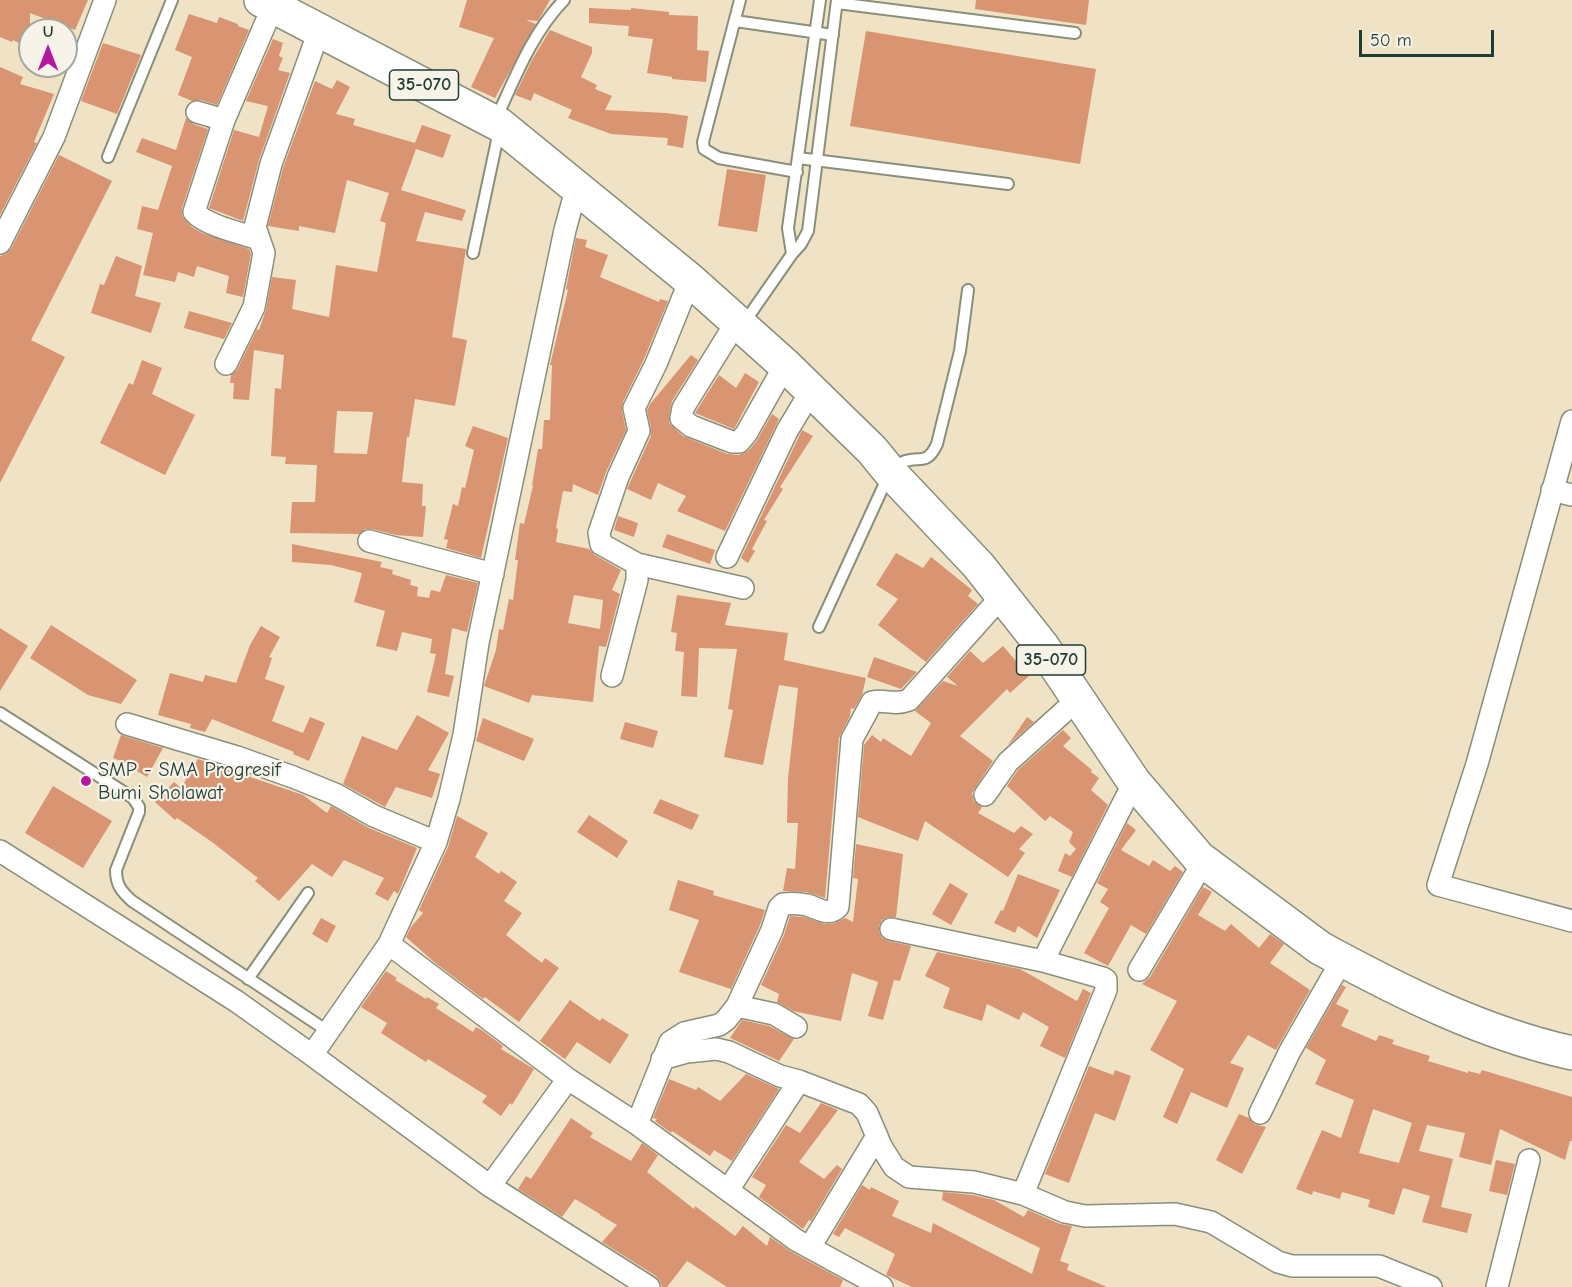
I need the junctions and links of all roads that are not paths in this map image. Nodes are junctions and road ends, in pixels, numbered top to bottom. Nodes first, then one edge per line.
1 (105, 0) edge
2 (172, 0) edge
3 (564, 0) edge
4 (740, 0) edge
5 (820, 0) edge
6 (837, 2) edge
7 (267, 3) edge
8 (735, 21) junction
9 (319, 31) junction
10 (816, 33) junction
11 (1075, 33) dead end
12 (833, 35) junction
13 (197, 112) dead end
14 (224, 120) junction
15 (498, 124) junction
16 (108, 157) dead end
17 (798, 158) junction
18 (817, 161) junction
19 (796, 172) junction
20 (1008, 184) dead end
21 (577, 186) junction
22 (259, 239) junction
23 (0, 243) edge
24 (473, 253) dead end
25 (792, 254) junction
26 (690, 280) junction
27 (968, 290) dead end
28 (739, 323) junction
29 (226, 364) dead end
30 (785, 365) junction
31 (811, 390) junction
32 (1572, 421) edge
33 (890, 472) junction
34 (1562, 493) edge
35 (369, 541) dead end
36 (727, 557) dead end
37 (637, 564) junction
38 (493, 574) junction
39 (743, 588) dead end
40 (1002, 596) junction
41 (819, 627) dead end
42 (612, 676) dead end
43 (1078, 699) junction
44 (0, 713) edge
45 (127, 724) dead end
46 (1134, 782) junction
47 (985, 795) dead end
48 (436, 842) junction
49 (2, 860) edge
50 (1204, 861) junction
51 (308, 893) dead end
52 (1572, 921) edge
53 (891, 929) dead end
54 (389, 944) junction
55 (1342, 960) junction
56 (1042, 961) junction
57 (1140, 970) dead end
58 (248, 979) junction
59 (737, 1006) junction
60 (796, 1027) dead end
61 (329, 1032) junction
62 (665, 1052) junction
63 (1572, 1053) edge
64 (312, 1055) junction
65 (568, 1079) junction
66 (799, 1081) junction
67 (1260, 1113) dead end
68 (637, 1124) junction
69 (877, 1136) junction
70 (1529, 1160) dead end
71 (490, 1186) junction
72 (1025, 1189) junction
73 (728, 1190) junction
74 (810, 1247) junction
75 (649, 1287) edge
76 (882, 1287) edge
77 (1431, 1287) edge
78 (1497, 1287) edge

1 - 23 street
2 - 16 lane
3 - 15 lane
4 - 8 lane
5 - 10 lane
6 - 11 lane
6 - 12 lane
7 - 9 main road, 35-070
7 - 14 street
8 - 10 lane
8 - 19 lane
9 - 15 main road, 35-070
9 - 22 street
10 - 12 lane
10 - 17 lane
12 - 18 lane
13 - 14 street
14 - 22 street
15 - 21 main road, 35-070
15 - 24 lane
17 - 18 lane
17 - 19 lane
18 - 20 lane
18 - 25 lane
19 - 25 lane
21 - 26 main road, 35-070
21 - 38 street
22 - 29 street
25 - 28 lane
26 - 28 main road, 35-070
26 - 37 street
27 - 33 lane
28 - 30 main road, 35-070
28 - 30 street
30 - 31 main road, 35-070
31 - 33 main road, 35-070
31 - 36 street
32 - 34 street
33 - 40 main road, 35-070
33 - 41 lane
34 - 52 street
35 - 38 street
37 - 39 street
37 - 42 street
38 - 48 street
40 - 43 main road, 35-070
40 - 59 street
43 - 46 main road, 35-070
43 - 47 street
44 - 58 lane
45 - 48 street
46 - 50 main road, 35-070
46 - 56 street
48 - 54 street
49 - 64 street
50 - 55 main road, 35-070
50 - 57 street
51 - 58 lane
53 - 56 street
54 - 61 street
54 - 65 street
55 - 63 main road, 35-070
55 - 67 street
56 - 72 street
58 - 61 lane
59 - 60 street
59 - 62 street
61 - 64 street
62 - 66 street
62 - 68 street
64 - 71 street
65 - 68 street
65 - 71 street
66 - 69 street
66 - 73 street
68 - 73 street
69 - 72 street
69 - 74 street
70 - 78 street
71 - 75 street
72 - 77 street
73 - 74 street
74 - 76 street

